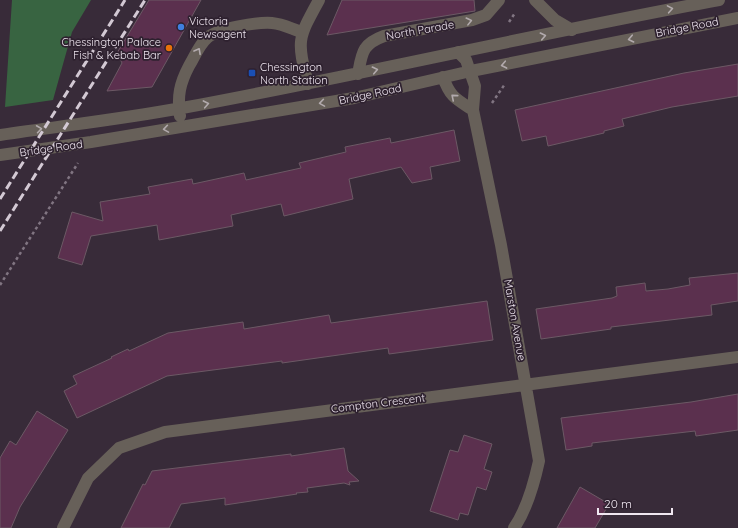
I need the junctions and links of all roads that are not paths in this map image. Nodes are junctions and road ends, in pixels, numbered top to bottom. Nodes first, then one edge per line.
1 (319, 0) edge
2 (499, 0) edge
3 (535, 0) edge
4 (719, 0) edge
5 (738, 18) edge
6 (572, 30) junction
7 (302, 32) junction
8 (458, 52) junction
9 (471, 71) junction
10 (358, 74) junction
11 (443, 77) junction
12 (308, 84) junction
13 (179, 109) junction
14 (473, 110) junction
15 (182, 127) junction
16 (0, 135) edge
17 (0, 155) edge
18 (738, 357) edge
19 (526, 384) junction
20 (62, 528) edge
21 (514, 528) edge

1 - 7 street
10 -> 2 street, North Parade
3 - 6 street
6 -> 4 street, Bridge Road
5 -> 9 street, Bridge Road
8 -> 6 street, Bridge Road
7 - 12 street
13 -> 7 street
8 - 9 street, Marston Avenue
10 -> 8 street, Bridge Road
9 - 11 street, Bridge Road
9 - 14 street, Marston Avenue
10 - 12 street, Bridge Road
14 -> 11 street
11 -> 15 street, Bridge Road
13 -> 12 street, Bridge Road
13 - 15 street
16 -> 13 street, Bridge Road
14 - 19 street, Marston Avenue
15 -> 17 street, Bridge Road
18 - 19 street, Compton Crescent
19 - 20 street, Compton Crescent
19 - 21 street, Marston Avenue

